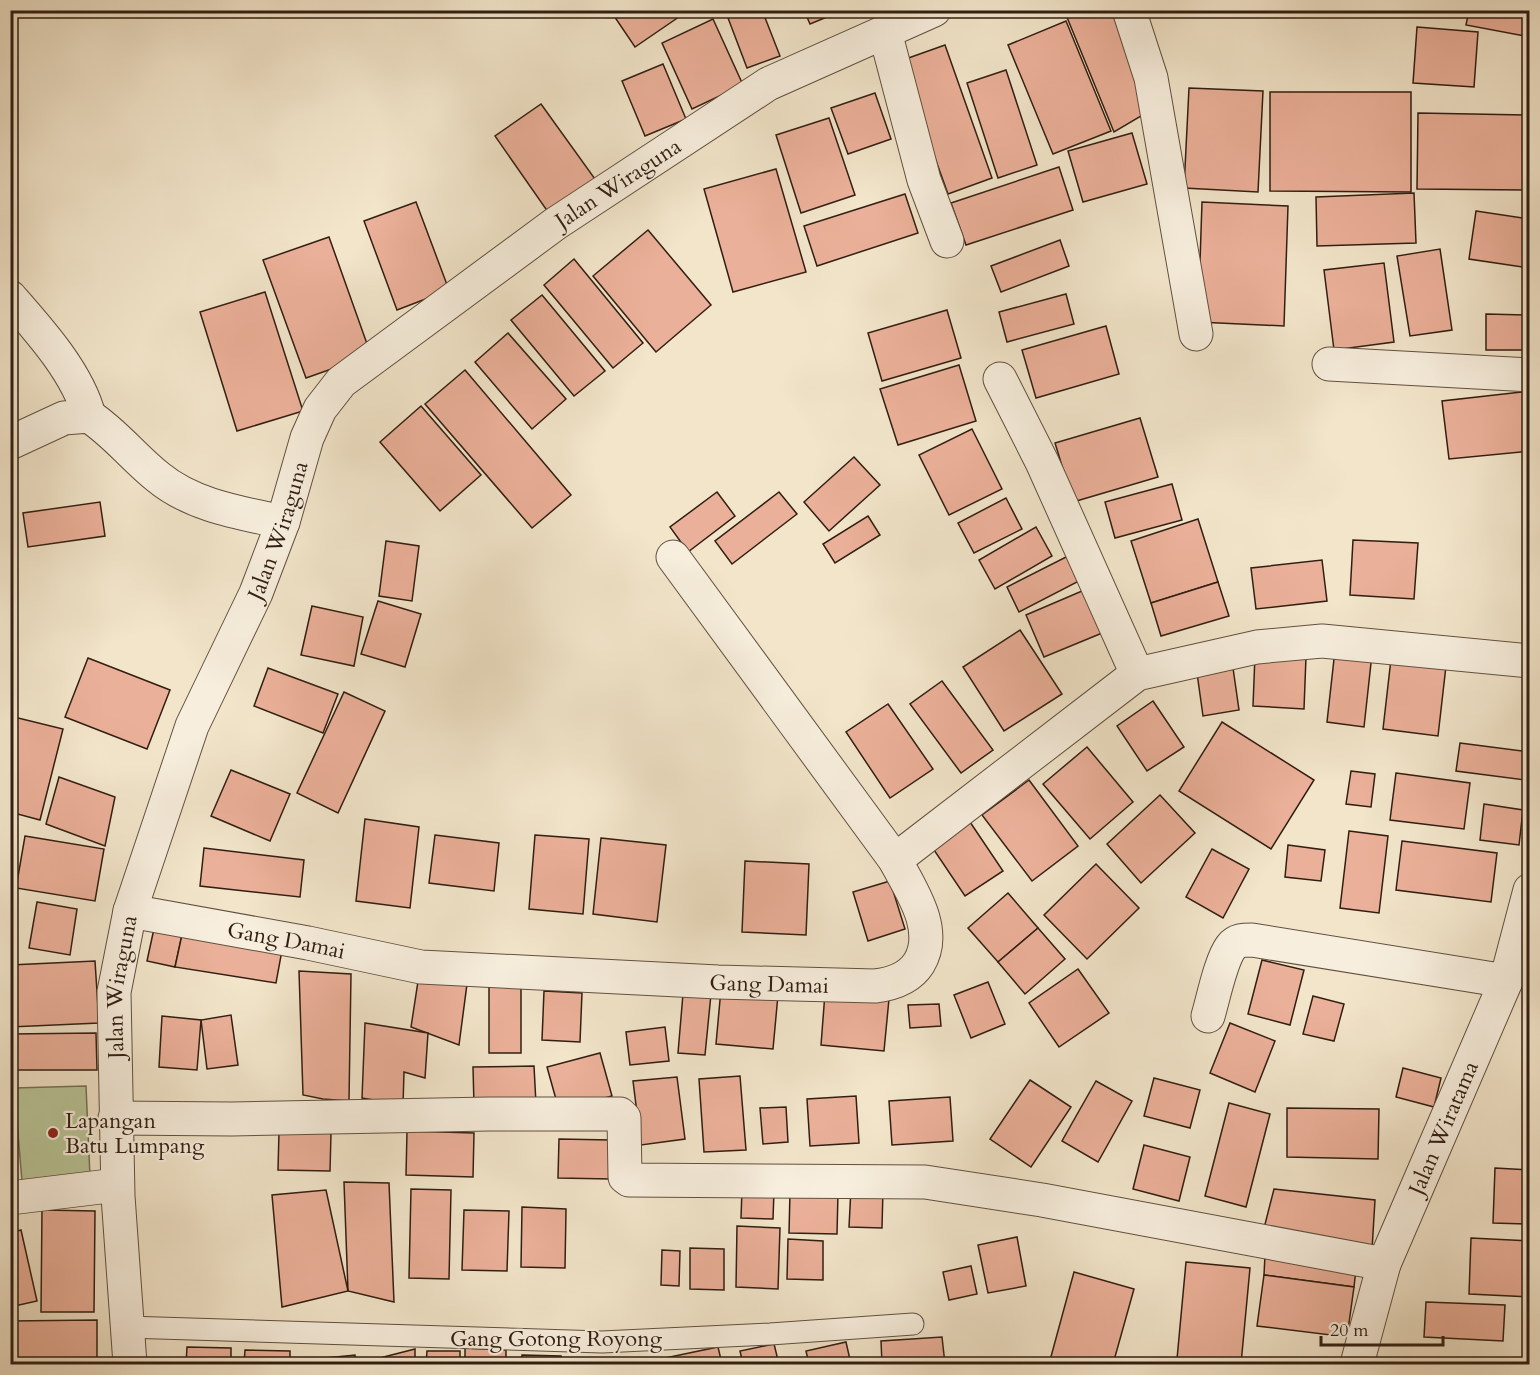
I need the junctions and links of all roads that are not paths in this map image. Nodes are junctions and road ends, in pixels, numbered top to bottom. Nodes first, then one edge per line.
1 (934, 10) edge
2 (1129, 10) edge
3 (885, 32) junction
4 (947, 241) dead end
5 (10, 297) edge
6 (1196, 334) dead end
7 (1329, 364) dead end
8 (1530, 375) edge
9 (1000, 379) dead end
10 (89, 416) junction
11 (10, 443) edge
12 (283, 522) junction
13 (673, 557) dead end
14 (1530, 661) edge
15 (1137, 674) junction
16 (896, 860) junction
17 (1530, 890) edge
18 (130, 911) junction
19 (1506, 981) junction
20 (1208, 1016) dead end
21 (115, 1118) junction
22 (117, 1185) junction
23 (10, 1198) edge
24 (1384, 1264) junction
25 (913, 1323) dead end
26 (126, 1327) junction
27 (130, 1365) edge
28 (1357, 1365) edge

1 - 3 street, Jalan Wiraguna
2 - 6 street
3 - 4 street
3 - 12 street, Jalan Wiraguna
5 - 10 street
7 - 8 street
9 - 15 street
10 - 11 street
10 - 12 street
12 - 18 street, Jalan Wiraguna
13 - 16 street, Gang Damai
14 - 15 street
15 - 16 street
16 - 18 street, Gang Damai
17 - 19 street, Jalan Wiratama
18 - 21 street, Jalan Wiraguna
19 - 20 street
19 - 24 street, Jalan Wiratama
21 - 22 street, Jalan Wiraguna
21 - 24 street
22 - 23 street
22 - 26 street, Jalan Wiraguna
24 - 28 street, Jalan Wiratama
25 - 26 lane, Gang Gotong Royong
26 - 27 street, Jalan Wiraguna

